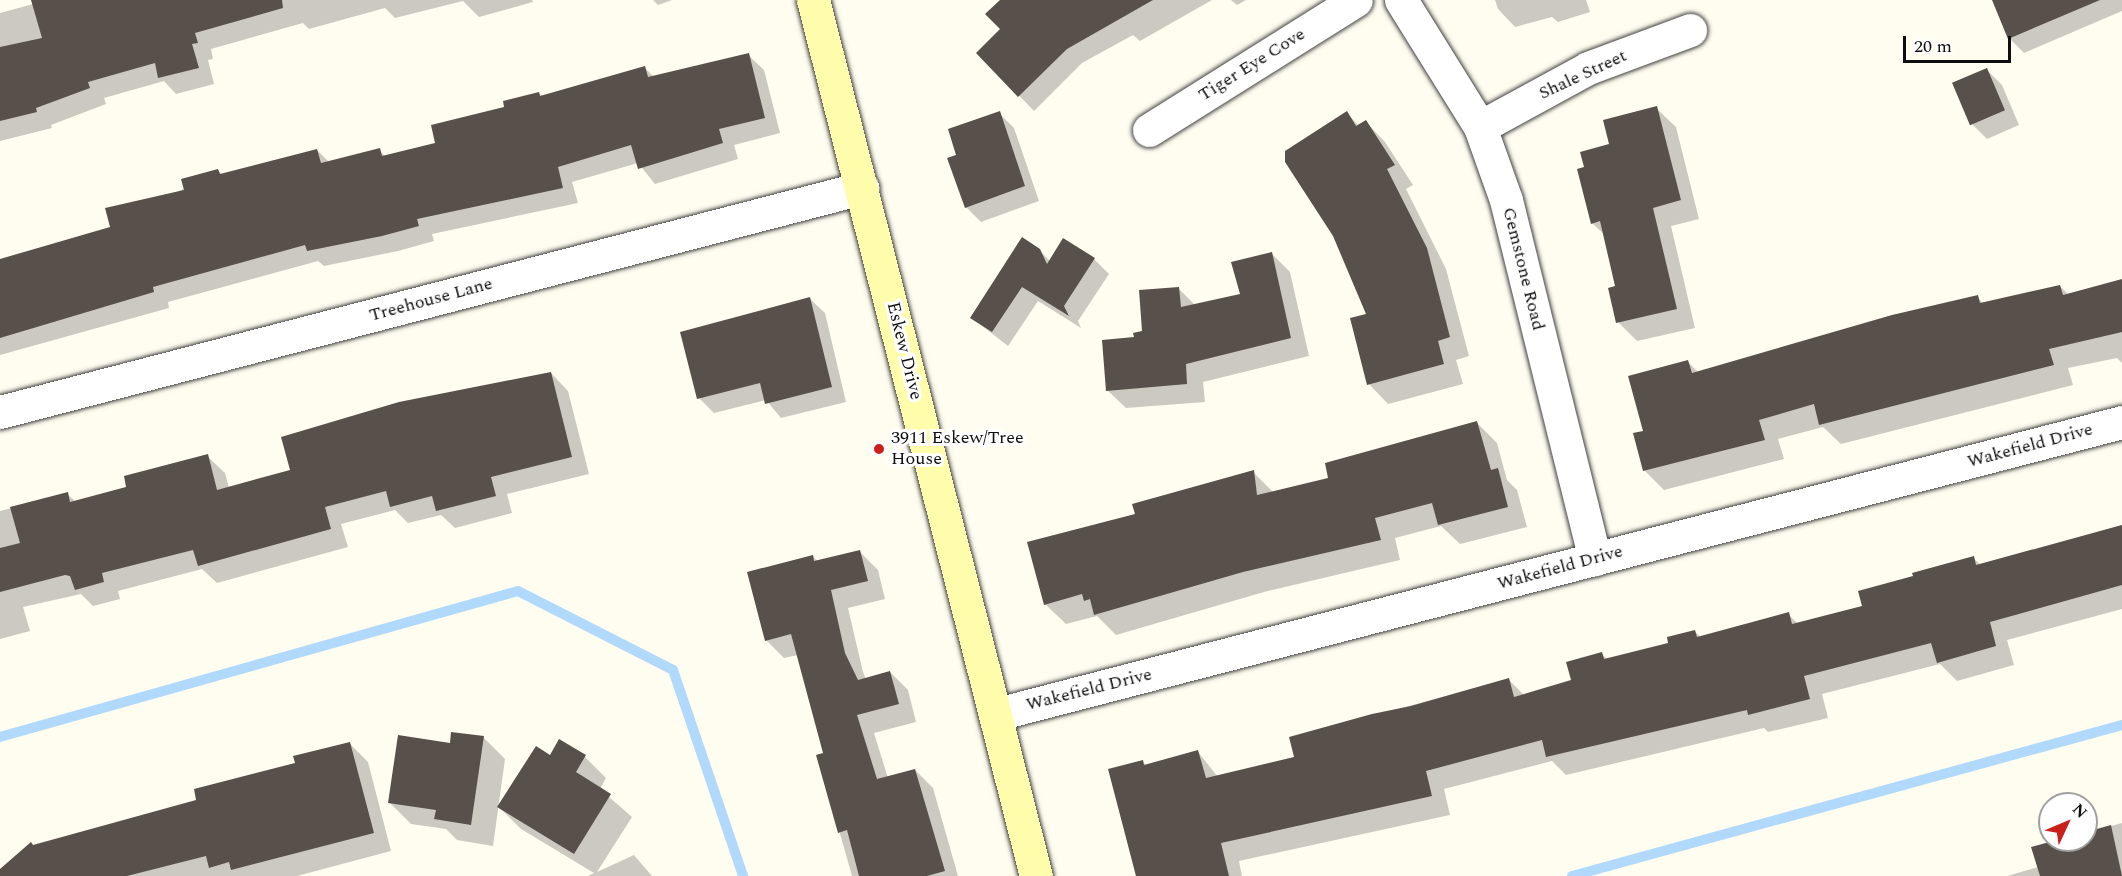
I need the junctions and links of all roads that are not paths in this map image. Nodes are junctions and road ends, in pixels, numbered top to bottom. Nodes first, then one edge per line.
1 (813, 0) edge
2 (1356, 0) edge
3 (1401, 0) edge
4 (1690, 30) dead end
5 (1480, 127) junction
6 (1149, 130) dead end
7 (862, 189) junction
8 (0, 412) edge
9 (2122, 422) edge
10 (1595, 559) junction
11 (997, 714) junction
12 (1036, 876) edge

1 - 7 street, Eskew Drive
2 - 6 street, Tiger Eye Cove
3 - 5 street, Gemstone Road
4 - 5 street, Shale Street
5 - 10 street, Gemstone Road
7 - 8 street, Treehouse Lane
7 - 11 street, Eskew Drive
9 - 10 street, Wakefield Drive
10 - 11 street, Wakefield Drive
11 - 12 street, Eskew Drive

